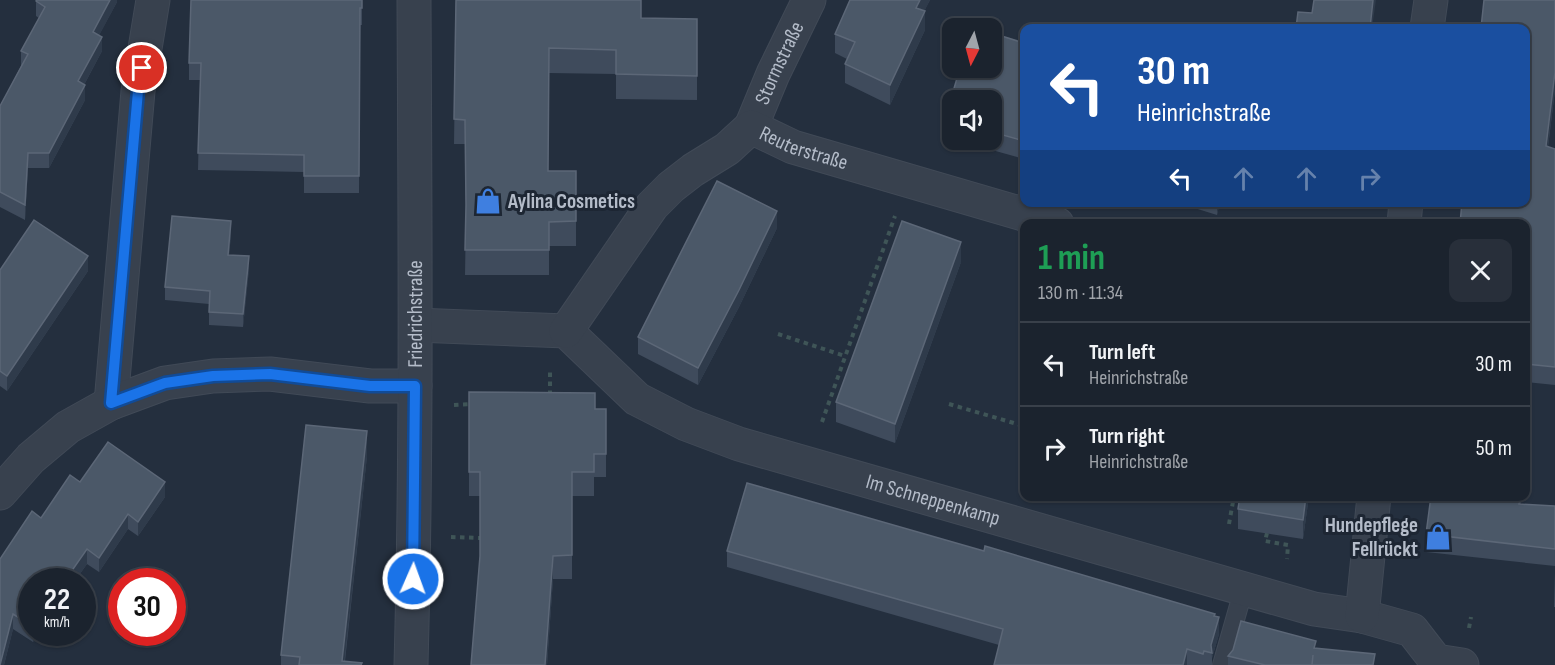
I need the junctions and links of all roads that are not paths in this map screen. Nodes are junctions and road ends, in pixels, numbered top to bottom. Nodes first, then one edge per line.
1 (153, 0) edge
2 (414, 0) edge
3 (809, 0) edge
4 (1431, 0) edge
5 (1428, 24) edge
6 (751, 127) junction
7 (1040, 219) edge
8 (416, 325) junction
9 (559, 330) junction
10 (415, 396) junction
11 (111, 403) junction
12 (0, 493) edge
13 (1374, 501) edge
14 (1244, 588) junction
15 (1362, 616) junction
16 (1445, 664) edge
17 (411, 665) edge
18 (1222, 665) edge

1 - 11 street
2 - 8 street, Friedrichstraße
3 - 6 street, Stormstraße
4 - 5 street
6 - 7 street, Reuterstraße
6 - 9 street, Reuterstraße
8 - 9 street
8 - 10 street, Friedrichstraße
9 - 14 street, Im Schneppenkamp
10 - 11 street
10 - 17 street, Friedrichstraße
11 - 12 street
13 - 15 street
14 - 15 street, Im Schneppenkamp
14 - 18 lane
15 - 16 street, Im Schneppenkamp

